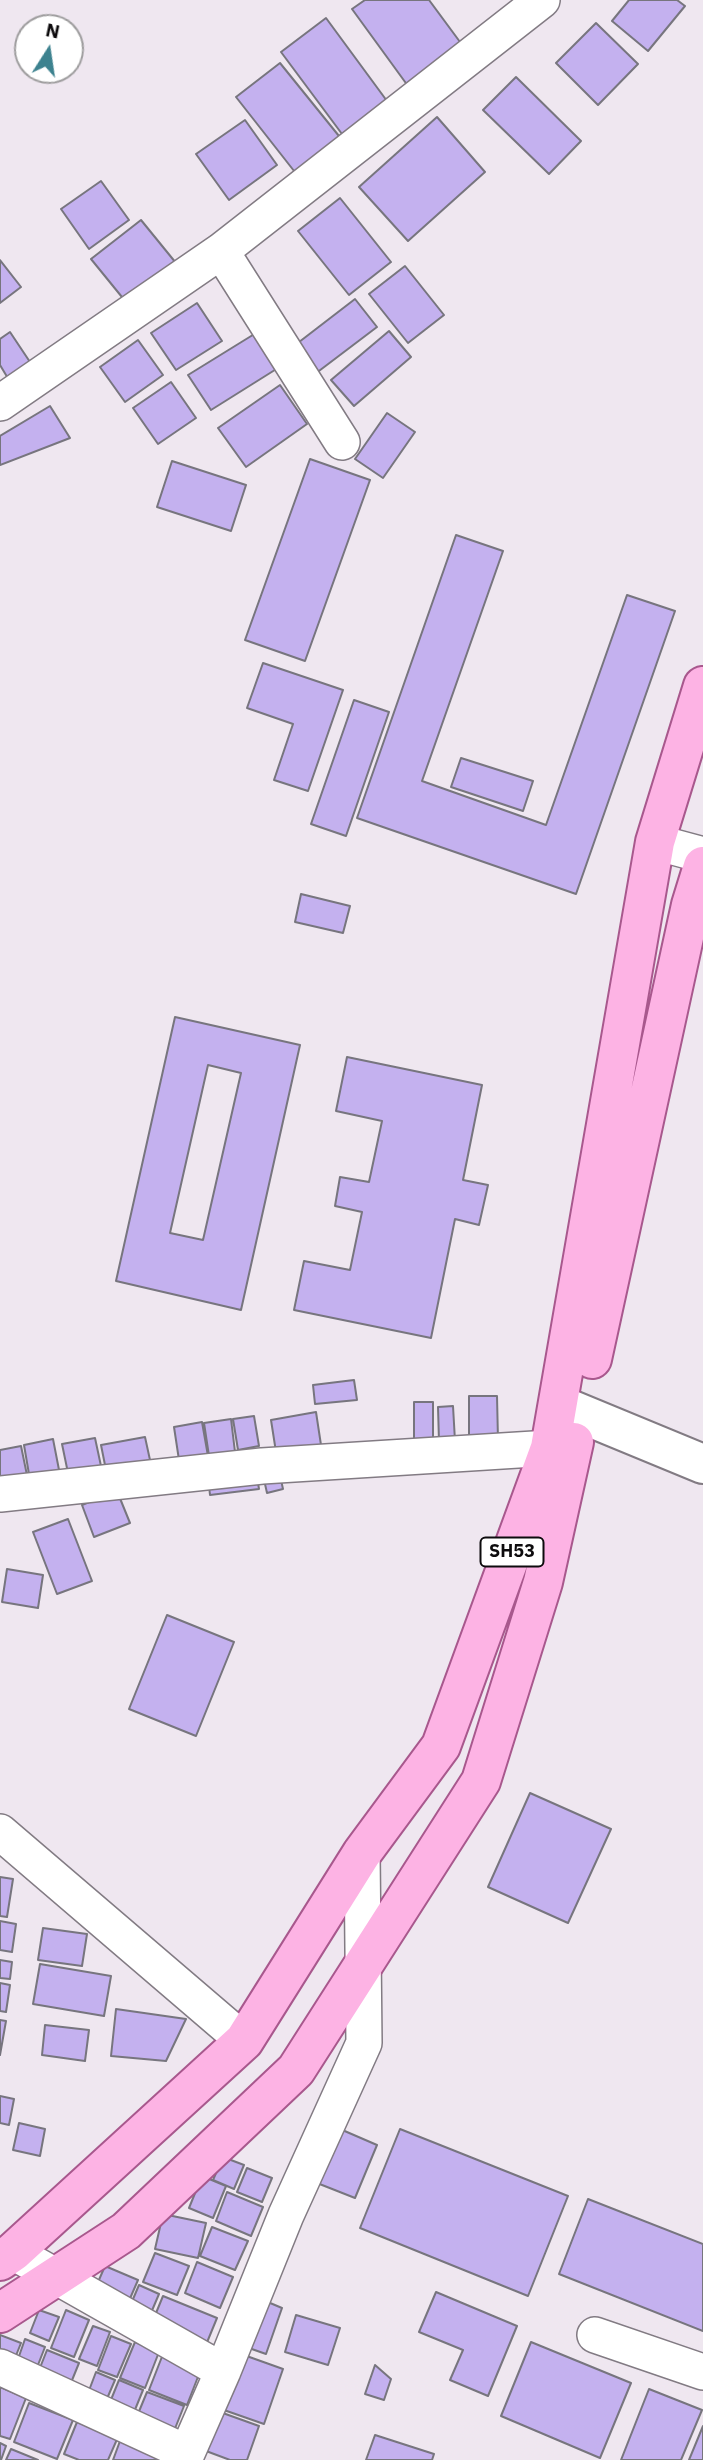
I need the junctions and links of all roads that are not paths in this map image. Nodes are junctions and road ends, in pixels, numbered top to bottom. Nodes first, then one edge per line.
1 (542, 0) edge
2 (222, 251) junction
3 (0, 403) edge
4 (342, 442) dead end
5 (703, 685) edge
6 (655, 842) junction
7 (703, 855) edge
8 (703, 866) edge
9 (570, 1409) junction
10 (550, 1448) junction
11 (703, 1464) edge
12 (0, 1494) edge
13 (0, 1832) edge
14 (362, 1853) junction
15 (363, 1966) junction
16 (244, 2041) junction
17 (7, 2256) edge
18 (56, 2276) junction
19 (0, 2313) edge
20 (595, 2335) dead end
21 (0, 2367) edge
22 (223, 2371) junction
23 (703, 2372) edge
24 (186, 2456) edge

1 - 2 street
2 - 3 street
2 - 4 street
5 - 6 main road, SH53
6 - 7 street
6 - 9 main road, SH53
8 - 9 main road, SH53
9 - 10 main road, SH53
9 - 11 street
9 - 15 main road, SH53
10 - 12 street
10 - 14 main road, SH53
13 - 16 street
14 - 15 street
14 - 16 main road, SH53
15 - 18 main road, SH53
15 - 22 street
16 - 17 main road, SH53
17 - 18 street
18 - 19 main road, SH53
18 - 22 street
20 - 23 street
21 - 24 street
22 - 24 street

